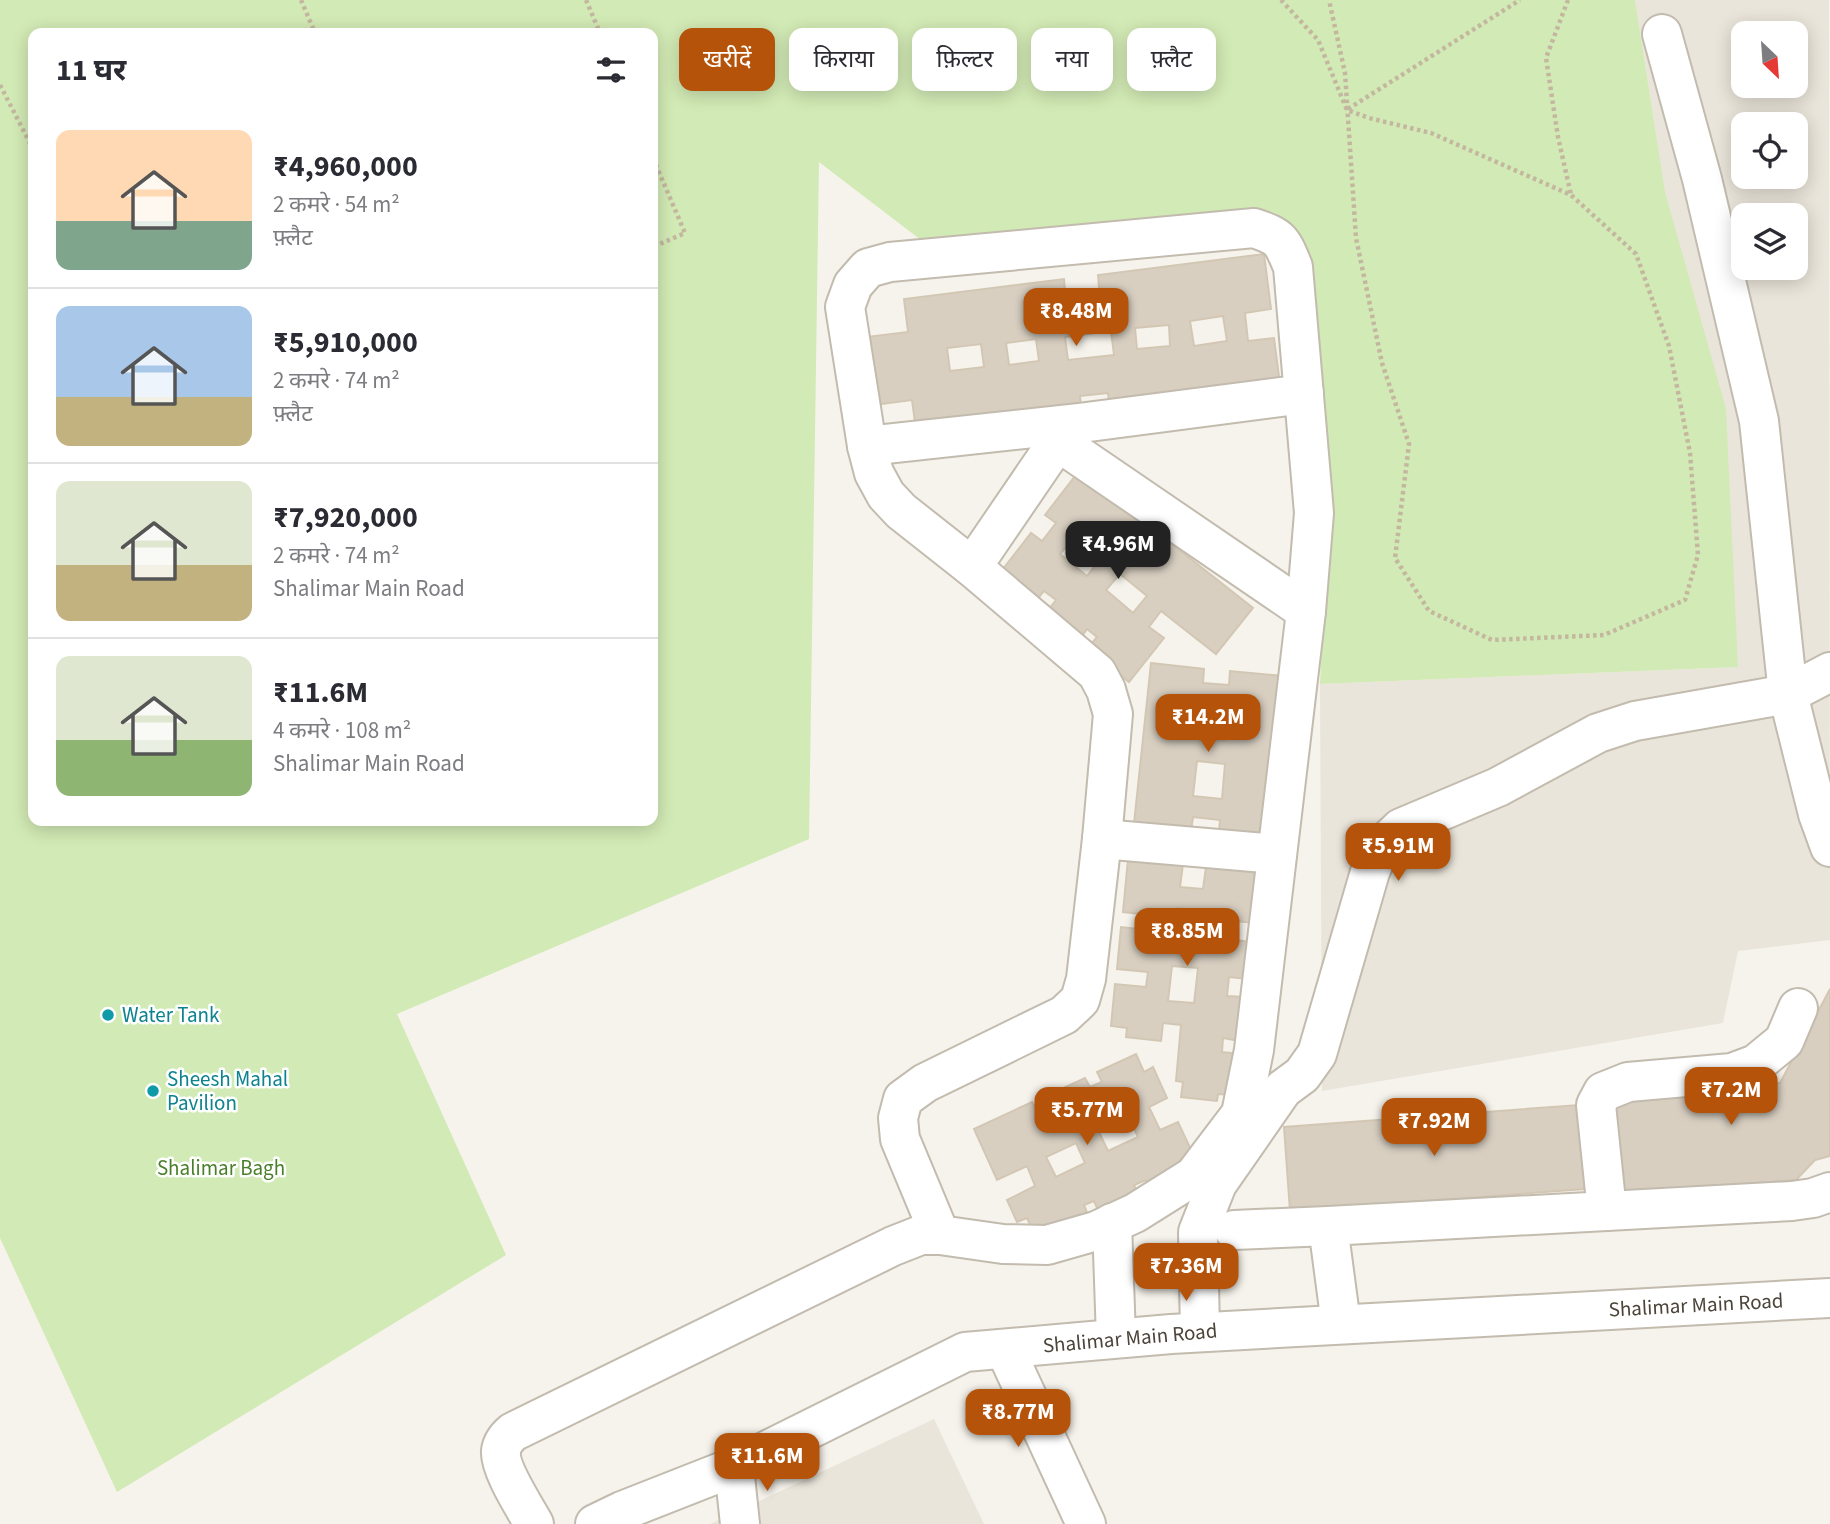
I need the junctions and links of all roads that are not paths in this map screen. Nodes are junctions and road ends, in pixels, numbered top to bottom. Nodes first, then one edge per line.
1 (1662, 34) dead end
2 (1304, 394) junction
3 (1048, 435) junction
4 (867, 446) junction
5 (972, 567) junction
6 (1306, 611) junction
7 (1830, 672) edge
8 (1788, 694) junction
9 (1102, 839) junction
10 (1830, 847) edge
11 (1277, 855) junction
12 (1798, 1008) dead end
13 (1830, 1192) edge
14 (1607, 1211) junction
15 (1112, 1223) junction
16 (1328, 1226) junction
17 (1234, 1230) dead end
18 (940, 1235) junction
19 (1830, 1298) edge
20 (1341, 1324) junction
21 (1200, 1332) junction
22 (1116, 1338) junction
23 (1005, 1349) junction
24 (734, 1467) junction
25 (534, 1524) edge
26 (595, 1524) edge
27 (740, 1524) edge
28 (1086, 1524) edge

1 - 8 street
2 - 3 street
2 - 4 street
2 - 6 street
3 - 4 street
3 - 5 street
3 - 6 street
4 - 5 street
5 - 9 street
6 - 11 street
7 - 8 street
8 - 10 street
8 - 21 street
9 - 11 street
9 - 18 street
11 - 15 street
12 - 14 street
13 - 14 street
14 - 16 street
15 - 18 street
15 - 22 street
16 - 17 street
16 - 20 street
18 - 25 street
19 - 20 street, Shalimar Main Road
20 - 21 street, Shalimar Main Road
21 - 22 street, Shalimar Main Road
22 - 23 street, Shalimar Main Road
23 - 24 street, Shalimar Main Road
23 - 28 street
24 - 26 street, Shalimar Main Road
24 - 27 street

